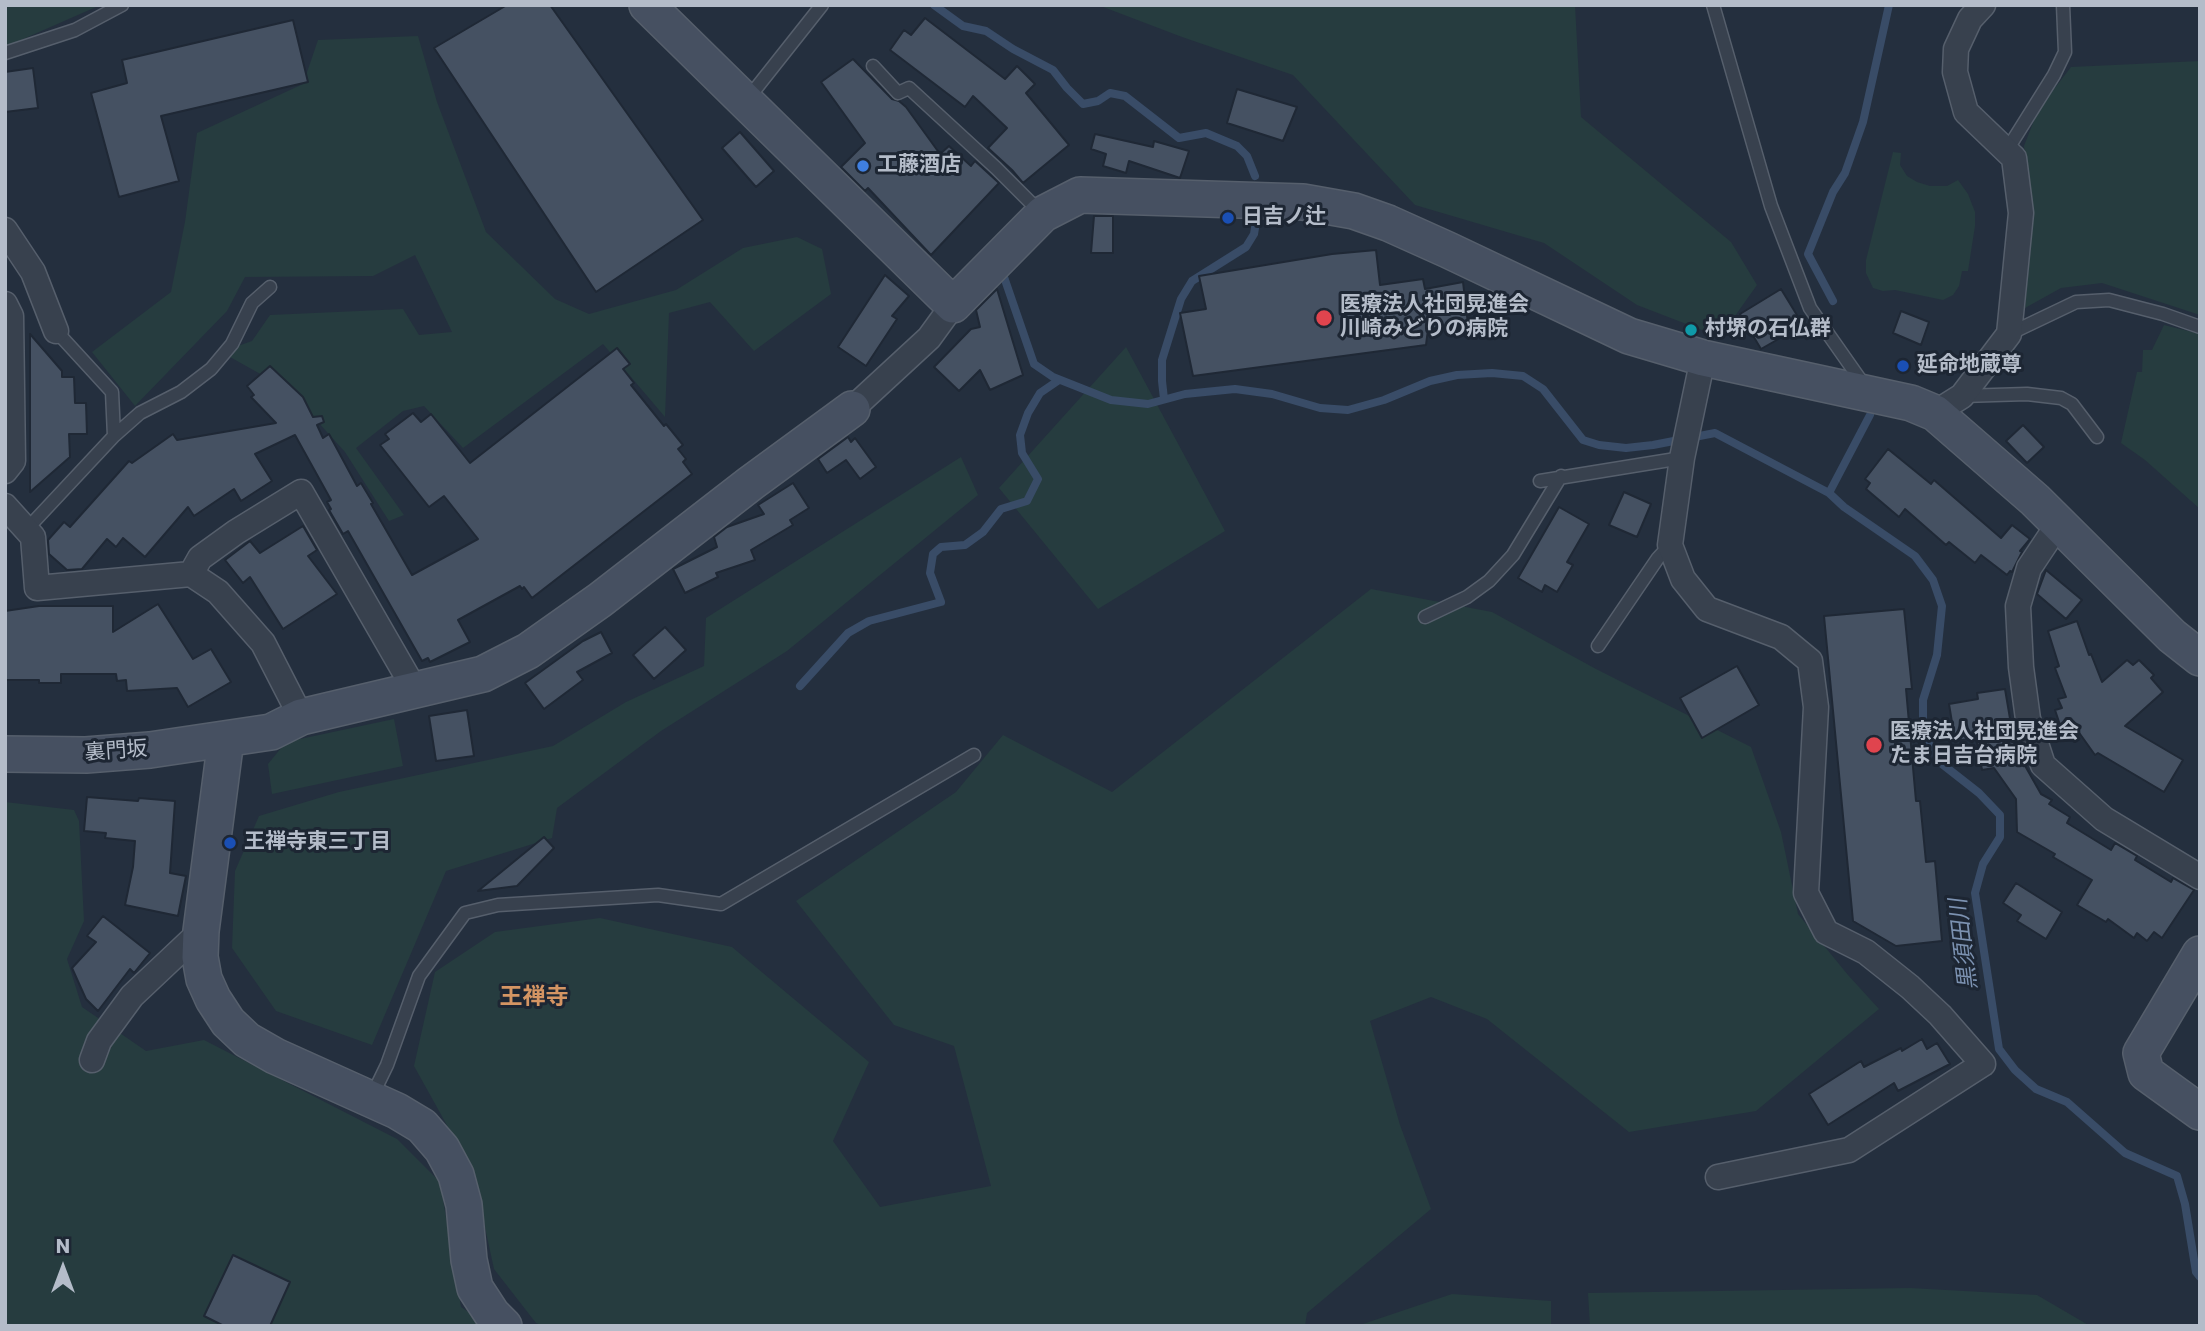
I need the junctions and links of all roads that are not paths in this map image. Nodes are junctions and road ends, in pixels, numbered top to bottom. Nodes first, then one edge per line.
1 (122, 5) edge
2 (647, 5) edge
3 (822, 5) edge
4 (1713, 5) edge
5 (1983, 5) edge
6 (2063, 5) edge
7 (5, 53) edge
8 (873, 66) dead end
9 (746, 101) junction
10 (2007, 150) junction
11 (1043, 214) junction
12 (5, 230) edge
13 (270, 287) dead end
14 (5, 304) edge
15 (953, 305) junction
16 (2200, 327) edge
17 (56, 331) joint
18 (2009, 334) junction
19 (1703, 358) junction
20 (8, 361) edge
21 (1870, 394) junction
22 (1948, 404) junction
23 (852, 409) joint
24 (114, 436) junction
25 (2097, 436) dead end
26 (1682, 458) junction
27 (5, 471) edge
28 (1561, 476) junction
29 (1540, 481) dead end
30 (5, 506) edge
31 (2059, 523) junction
32 (27, 529) junction
33 (1670, 545) junction
34 (191, 574) junction
35 (1424, 617) dead end
36 (1598, 646) dead end
37 (2200, 658) edge
38 (415, 690) junction
39 (301, 718) junction
40 (226, 739) junction
41 (5, 754) edge
42 (974, 755) dead end
43 (2200, 877) edge
44 (201, 931) junction
45 (2200, 954) edge
46 (92, 1060) dead end
47 (371, 1099) junction
48 (2200, 1112) edge
49 (1718, 1177) dead end
50 (503, 1326) edge

1 - 7 lane
2 - 9 street
3 - 9 lane
4 - 21 lane
5 - 10 street
6 - 10 lane
8 - 11 lane
9 - 15 street
10 - 18 street
11 - 15 street
11 - 19 street
12 - 17 street
13 - 24 lane
14 - 20 street
15 - 23 street
16 - 18 lane
17 - 24 lane
18 - 22 street
19 - 21 street
19 - 26 street
20 - 27 street
21 - 22 street
22 - 25 lane
22 - 31 street
23 - 38 street, 裏門坂
24 - 32 lane
26 - 28 lane
26 - 33 street
28 - 29 lane
28 - 35 lane
30 - 32 street
31 - 37 street
31 - 43 street
32 - 34 street
33 - 36 lane
33 - 49 street
34 - 38 street
34 - 39 street
38 - 39 street, 裏門坂
39 - 40 street, 裏門坂
40 - 41 street, 裏門坂
40 - 44 street
42 - 47 lane
44 - 46 street
44 - 47 street
45 - 48 street
47 - 50 street

